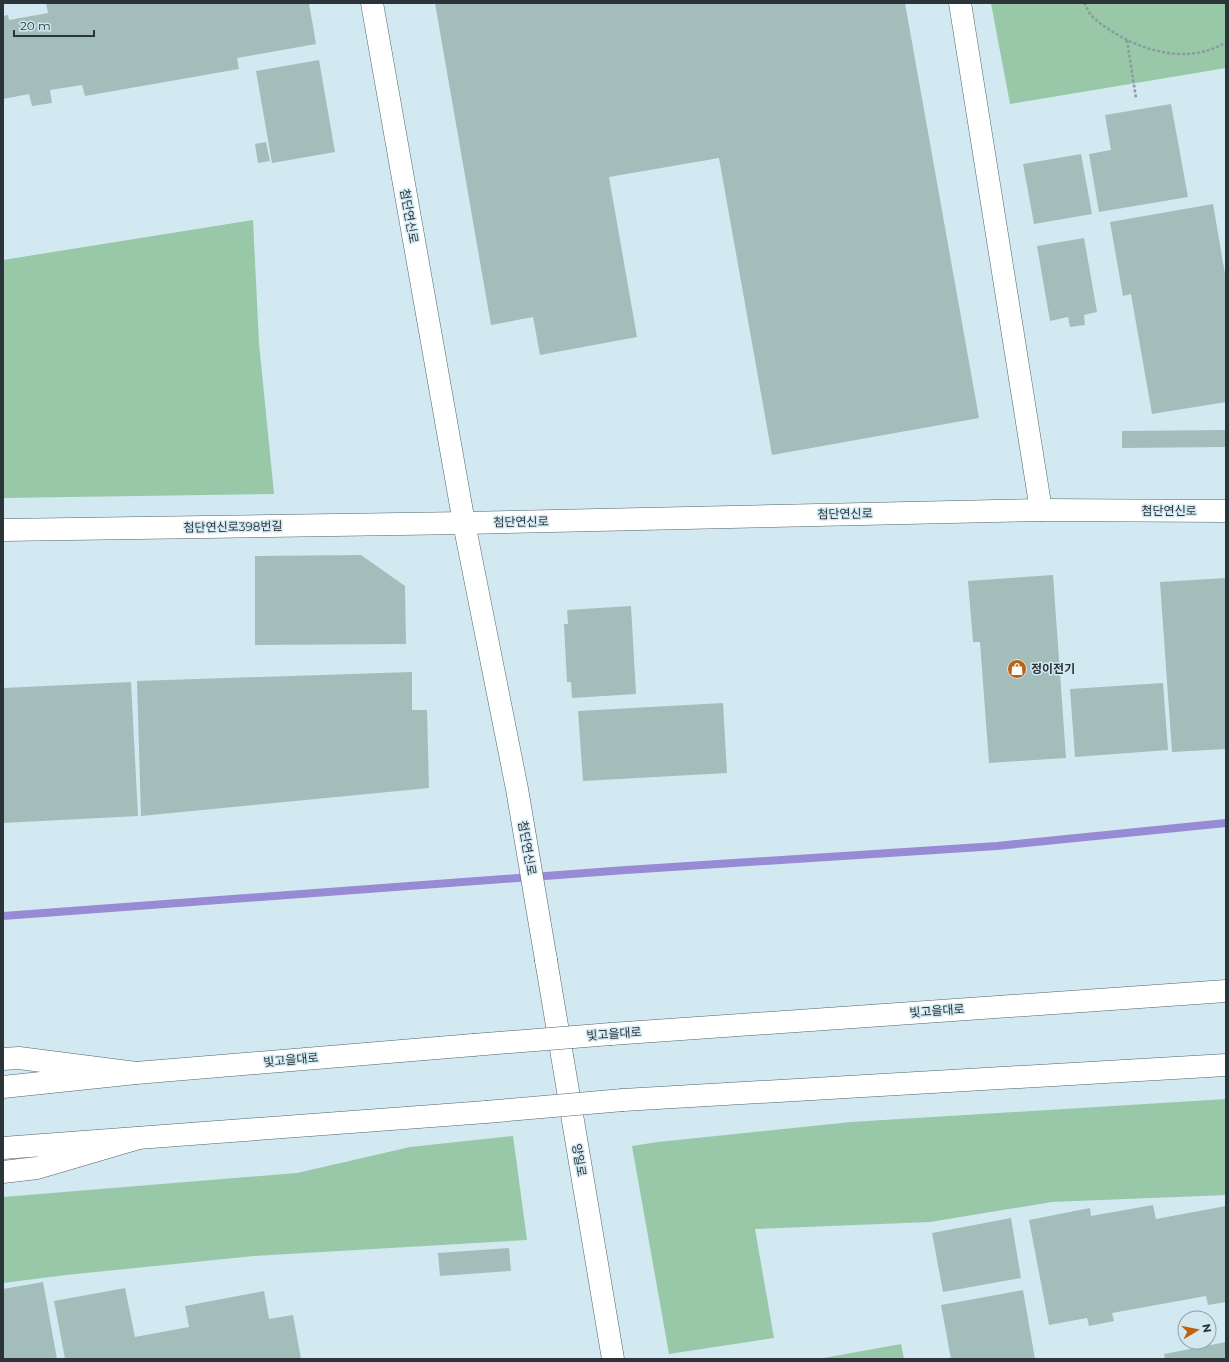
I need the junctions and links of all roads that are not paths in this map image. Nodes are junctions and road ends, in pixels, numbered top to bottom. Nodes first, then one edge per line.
1 (372, 3) edge
2 (960, 3) edge
3 (1041, 510) junction
4 (1226, 511) edge
5 (464, 523) junction
6 (3, 530) edge
7 (546, 960) joint
8 (1226, 991) edge
9 (3, 1059) edge
10 (1226, 1065) edge
11 (136, 1073) junction
12 (3, 1087) edge
13 (139, 1138) junction
14 (3, 1148) edge
15 (3, 1172) edge
16 (613, 1359) edge

1 - 5 main road, 첨단연신로
2 - 3 main road
3 - 4 main road, 첨단연신로
3 - 5 main road, 첨단연신로
5 - 6 main road, 첨단연신로398번길
5 - 7 main road, 첨단연신로
7 - 16 main road, 양일로
8 - 11 main road, 빛고을대로, bridge
9 - 11 main road
10 - 13 main road, bridge
11 - 12 main road, 빛고을대로
13 - 14 main road
13 - 15 main road

